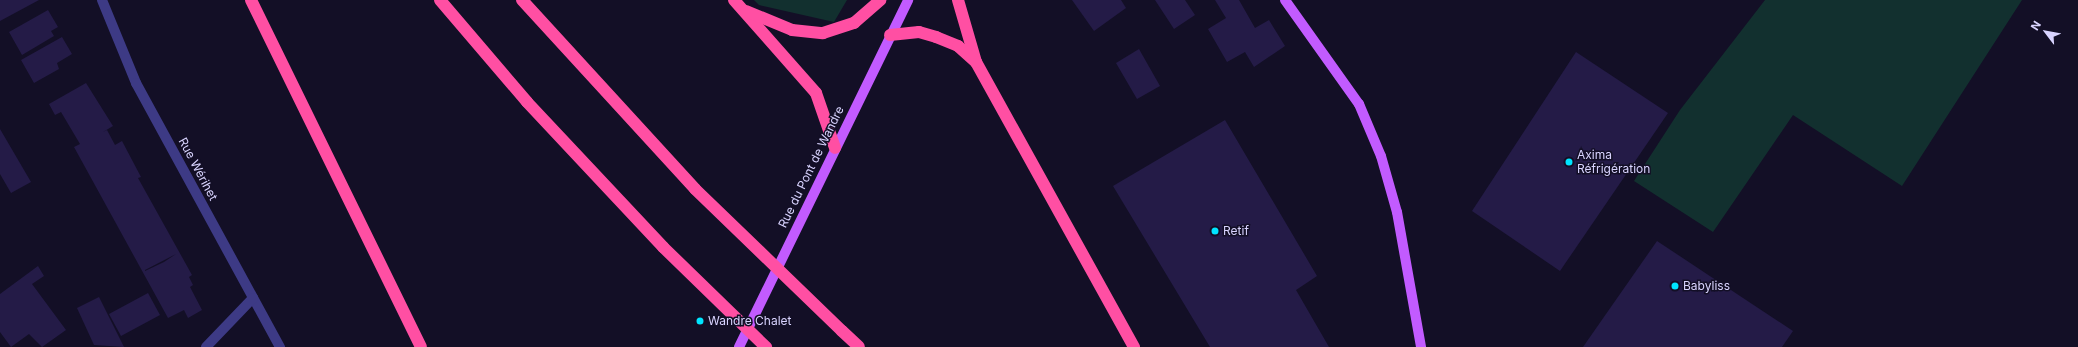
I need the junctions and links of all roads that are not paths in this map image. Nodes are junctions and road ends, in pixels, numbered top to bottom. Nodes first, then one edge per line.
1 (102, 0) edge
2 (251, 0) edge
3 (440, 0) edge
4 (522, 0) edge
5 (734, 0) edge
6 (880, 0) edge
7 (908, 0) edge
8 (958, 0) edge
9 (1286, 0) edge
10 (744, 9) junction
11 (890, 35) junction
12 (976, 62) junction
13 (835, 148) junction
14 (253, 298) junction
15 (206, 347) edge
16 (280, 347) edge
17 (422, 347) edge
18 (739, 347) edge
19 (766, 347) edge
20 (859, 347) edge
21 (1134, 347) edge
22 (1421, 347) edge

1 - 14 street, Rue Wérihet
2 - 17 highway
3 - 19 highway, bridge
4 - 20 highway, bridge
5 - 10 highway
6 - 10 highway
7 - 11 main road, Rue du Pont de Wandre
8 - 12 highway
9 - 22 main road
10 - 13 highway
11 - 12 highway
11 - 13 main road, Rue du Pont de Wandre
12 - 21 highway
13 - 18 main road, Rue du Pont de Wandre
14 - 15 street
14 - 16 street, Rue Wérihet

